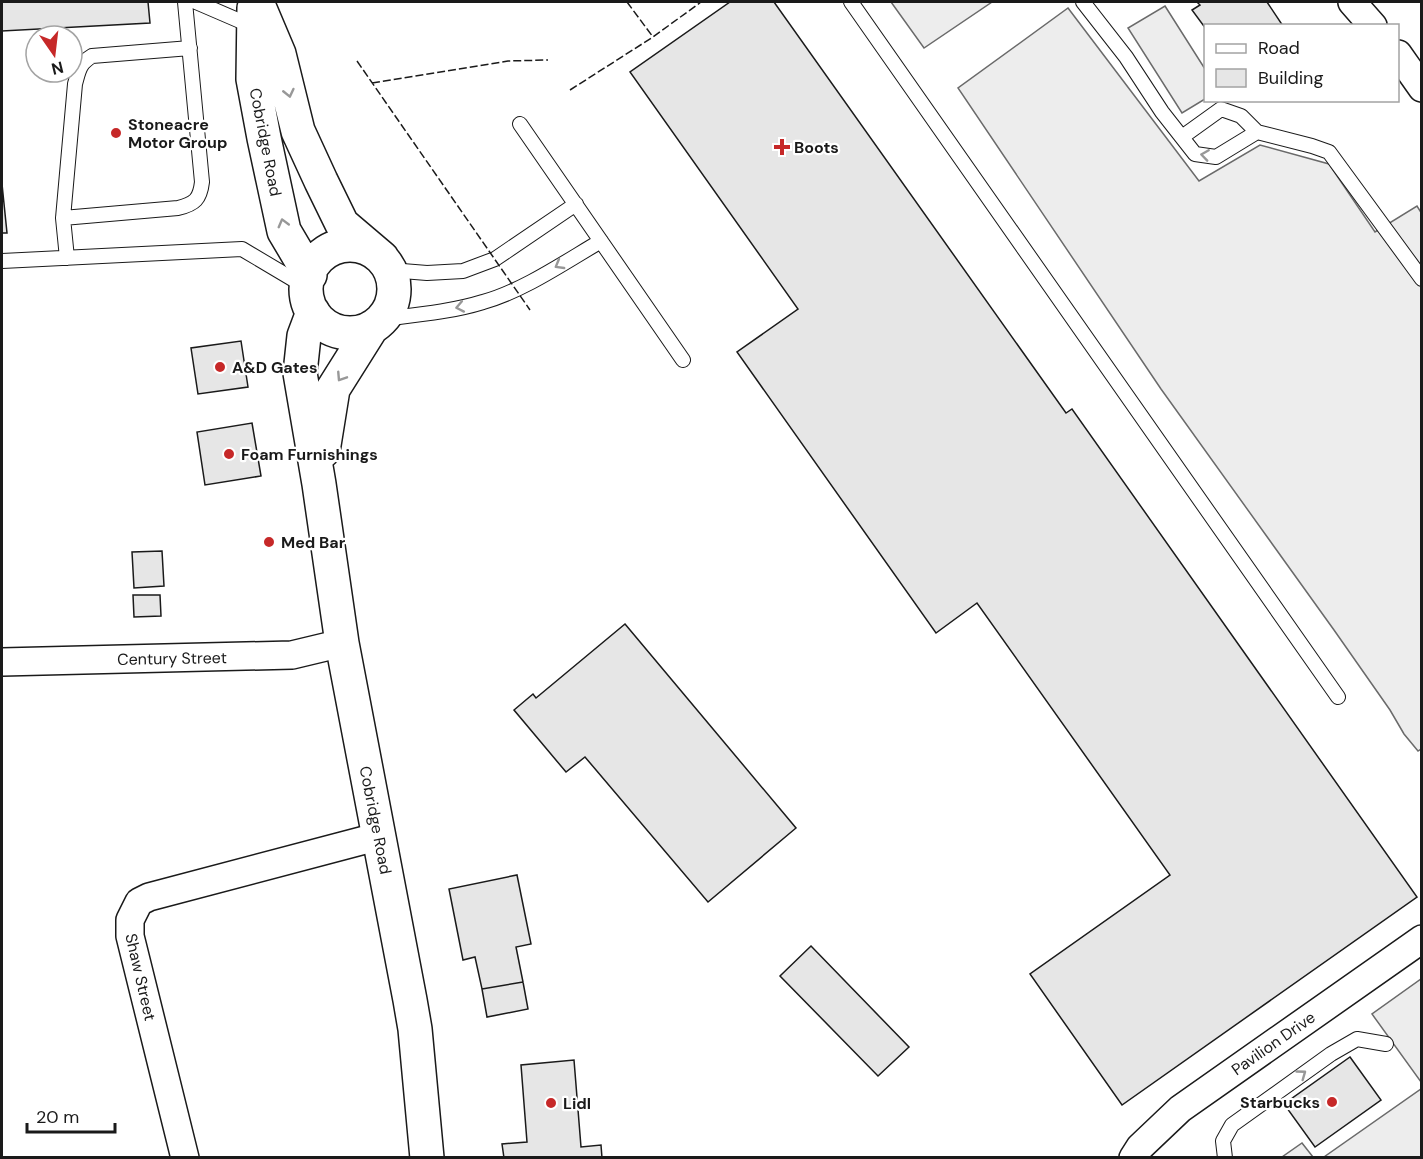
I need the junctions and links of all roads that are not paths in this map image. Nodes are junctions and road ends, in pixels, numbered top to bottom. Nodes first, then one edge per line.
1 (185, 2) edge
2 (196, 2) edge
3 (279, 2) edge
4 (851, 2) edge
5 (1083, 2) edge
6 (1352, 2) edge
7 (255, 10) edge
8 (1371, 24) edge
9 (190, 48) junction
10 (279, 54) junction
11 (1399, 55) edge
12 (1422, 88) edge
13 (520, 124) dead end
14 (1257, 132) junction
15 (1182, 137) junction
16 (576, 204) junction
17 (63, 218) junction
18 (601, 241) junction
19 (67, 258) junction
20 (2, 261) edge
21 (386, 264) junction
22 (1422, 279) edge
23 (310, 291) junction
24 (377, 323) junction
25 (683, 360) dead end
26 (319, 484) junction
27 (342, 643) junction
28 (2, 662) edge
29 (1338, 697) dead end
30 (380, 836) junction
31 (1422, 939) edge
32 (1386, 1044) dead end
33 (185, 1158) edge
34 (427, 1158) edge
35 (1133, 1158) edge
36 (1225, 1158) edge

1 - 9 lane
2 - 7 lane
3 - 10 highway
4 - 29 lane
5 - 15 lane
6 - 8 street
7 - 10 highway
23 -> 7 highway, Cobridge Road
9 - 17 lane
9 - 17 lane
10 -> 21 highway, Cobridge Road
11 - 12 street
13 - 16 lane
14 -> 15 lane
14 - 15 lane
14 - 22 lane
16 - 18 lane
16 - 21 lane
17 - 19 lane
18 -> 24 lane
18 - 25 lane
19 - 20 lane
19 - 23 lane
21 - 23 highway
21 - 24 highway
23 - 24 highway
23 - 26 highway, Cobridge Road
24 -> 26 highway, Cobridge Road
26 - 27 highway, Cobridge Road
27 - 28 street, Century Street
27 - 30 highway, Cobridge Road
30 - 33 street, Shaw Street
30 - 34 highway, Cobridge Road
31 - 35 street, Pavilion Drive
36 -> 32 lane

